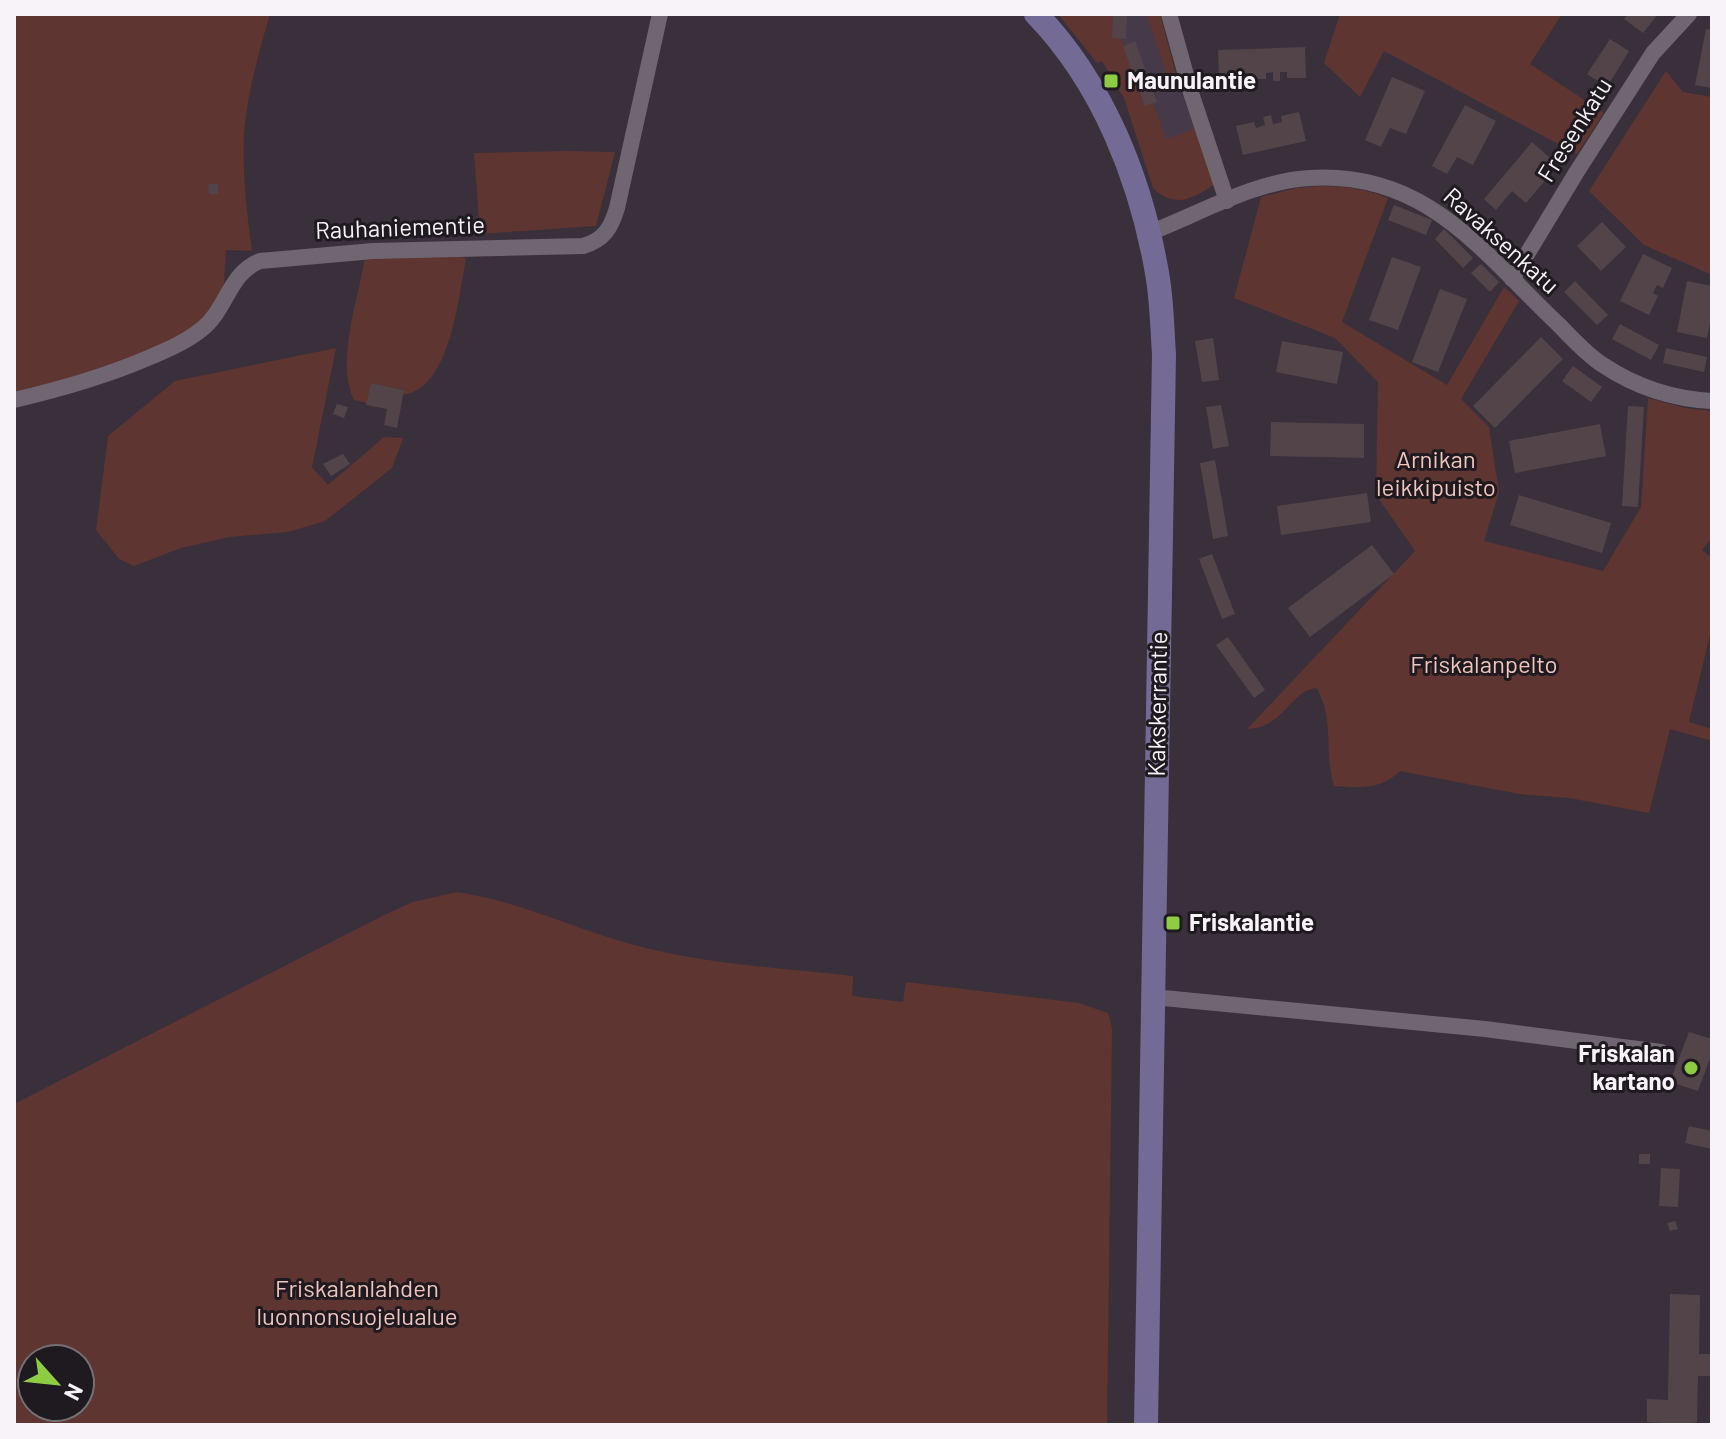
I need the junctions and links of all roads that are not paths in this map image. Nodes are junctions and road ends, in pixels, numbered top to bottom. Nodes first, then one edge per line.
1 (660, 14) edge
2 (1036, 14) edge
3 (1169, 14) edge
4 (1689, 14) edge
5 (1227, 201) junction
6 (1149, 233) junction
7 (1512, 279) junction
8 (14, 400) edge
9 (1712, 401) edge
10 (1153, 997) junction
11 (1661, 1052) dead end
12 (1146, 1425) edge

1 - 8 street, Rauhaniementie
2 - 6 main road, Kakskerrantie
3 - 5 street
4 - 7 street, Fresenkatu
5 - 6 street, Ravaksenkatu
5 - 7 street, Ravaksenkatu
6 - 10 main road, Kakskerrantie
7 - 9 street, Ravaksenkatu
10 - 11 street
10 - 12 main road, Kakskerrantie

